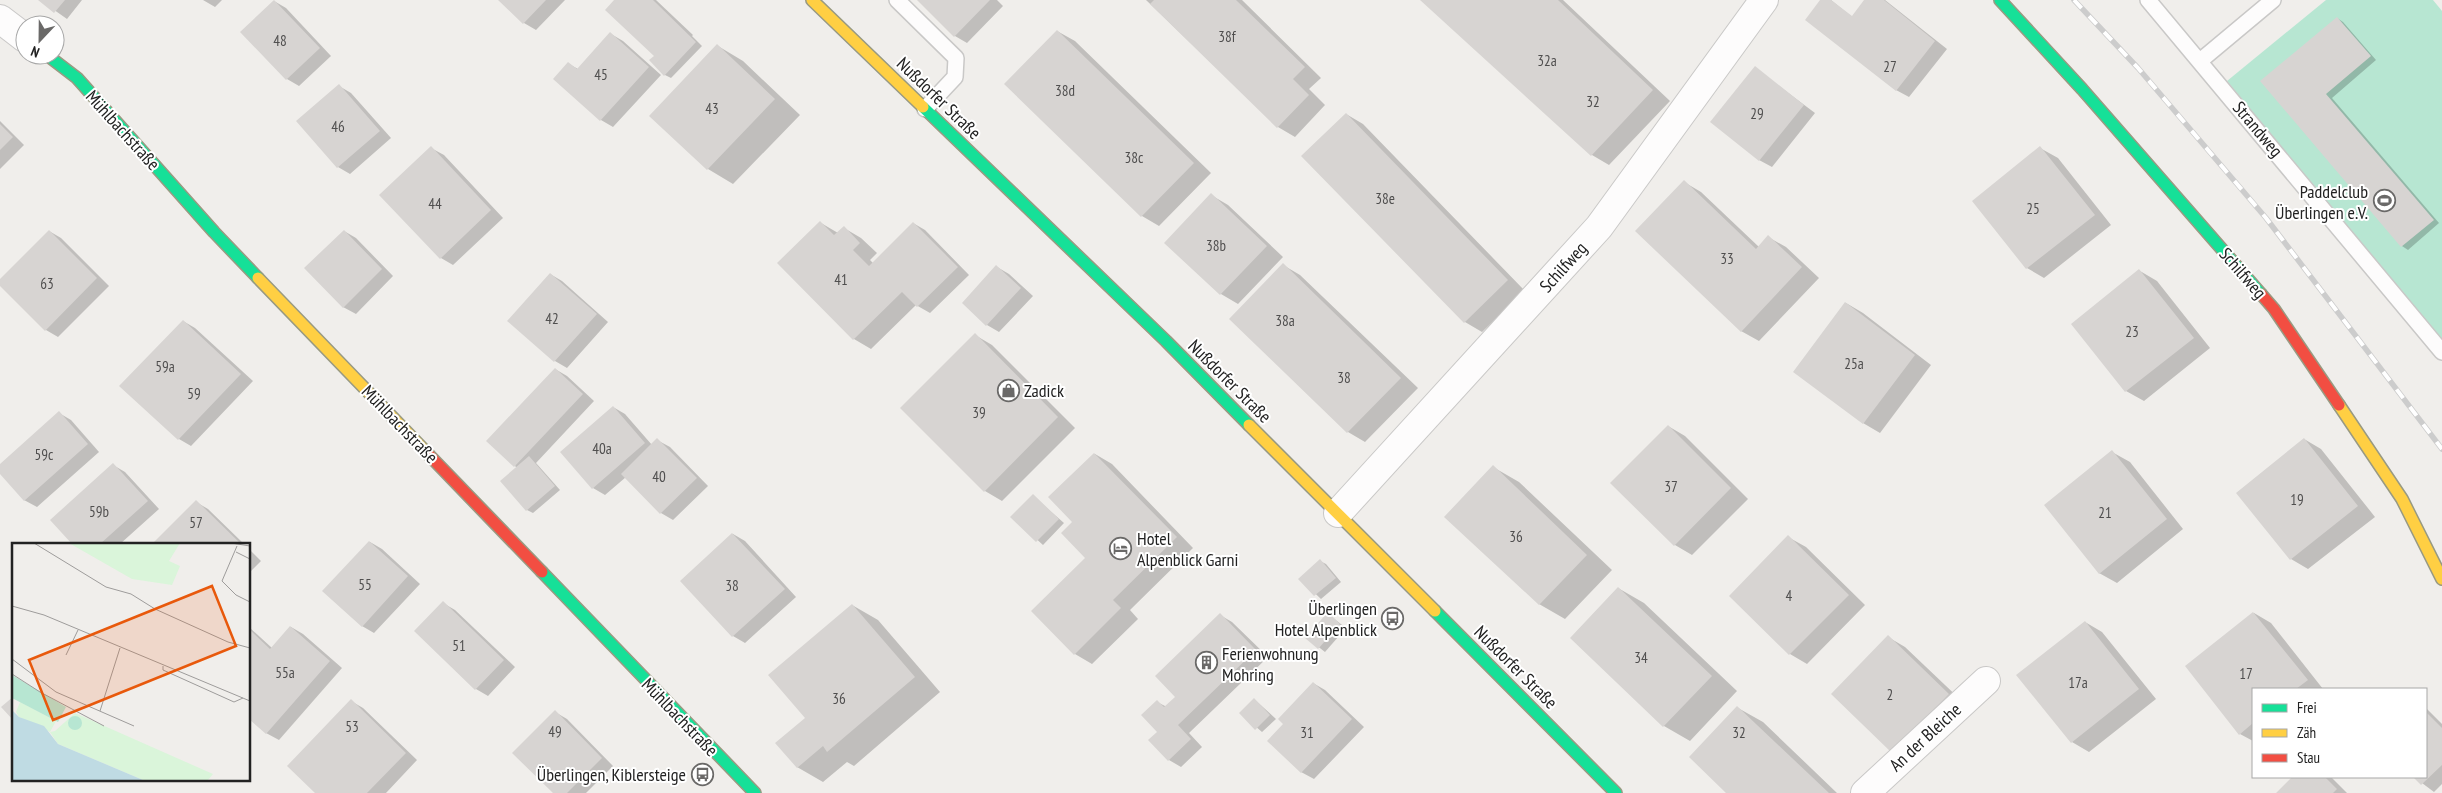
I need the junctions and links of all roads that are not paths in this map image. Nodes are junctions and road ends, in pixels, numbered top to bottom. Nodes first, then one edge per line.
1 (812, 0) edge
2 (897, 0) edge
3 (1764, 0) edge
4 (2000, 0) edge
5 (2148, 0) edge
6 (2273, 0) edge
7 (0, 19) edge
8 (15, 30) edge
9 (2200, 61) junction
10 (60, 65) edge
11 (925, 109) junction
12 (2442, 352) edge
13 (1338, 513) junction
14 (2442, 579) edge
15 (1986, 681) dead end
16 (755, 793) edge
17 (1616, 793) edge
18 (1865, 793) edge

1 - 11 street, Nußdorfer Straße
2 - 11 lane
3 - 13 street, Schilfweg
4 - 14 street, Schilfweg
5 - 9 lane, Strandweg
6 - 9 lane
7 - 8 street
9 - 12 lane, Strandweg
10 - 16 street, Mühlbachstraße
11 - 13 street, Nußdorfer Straße
13 - 17 street, Nußdorfer Straße
15 - 18 street, An der Bleiche

